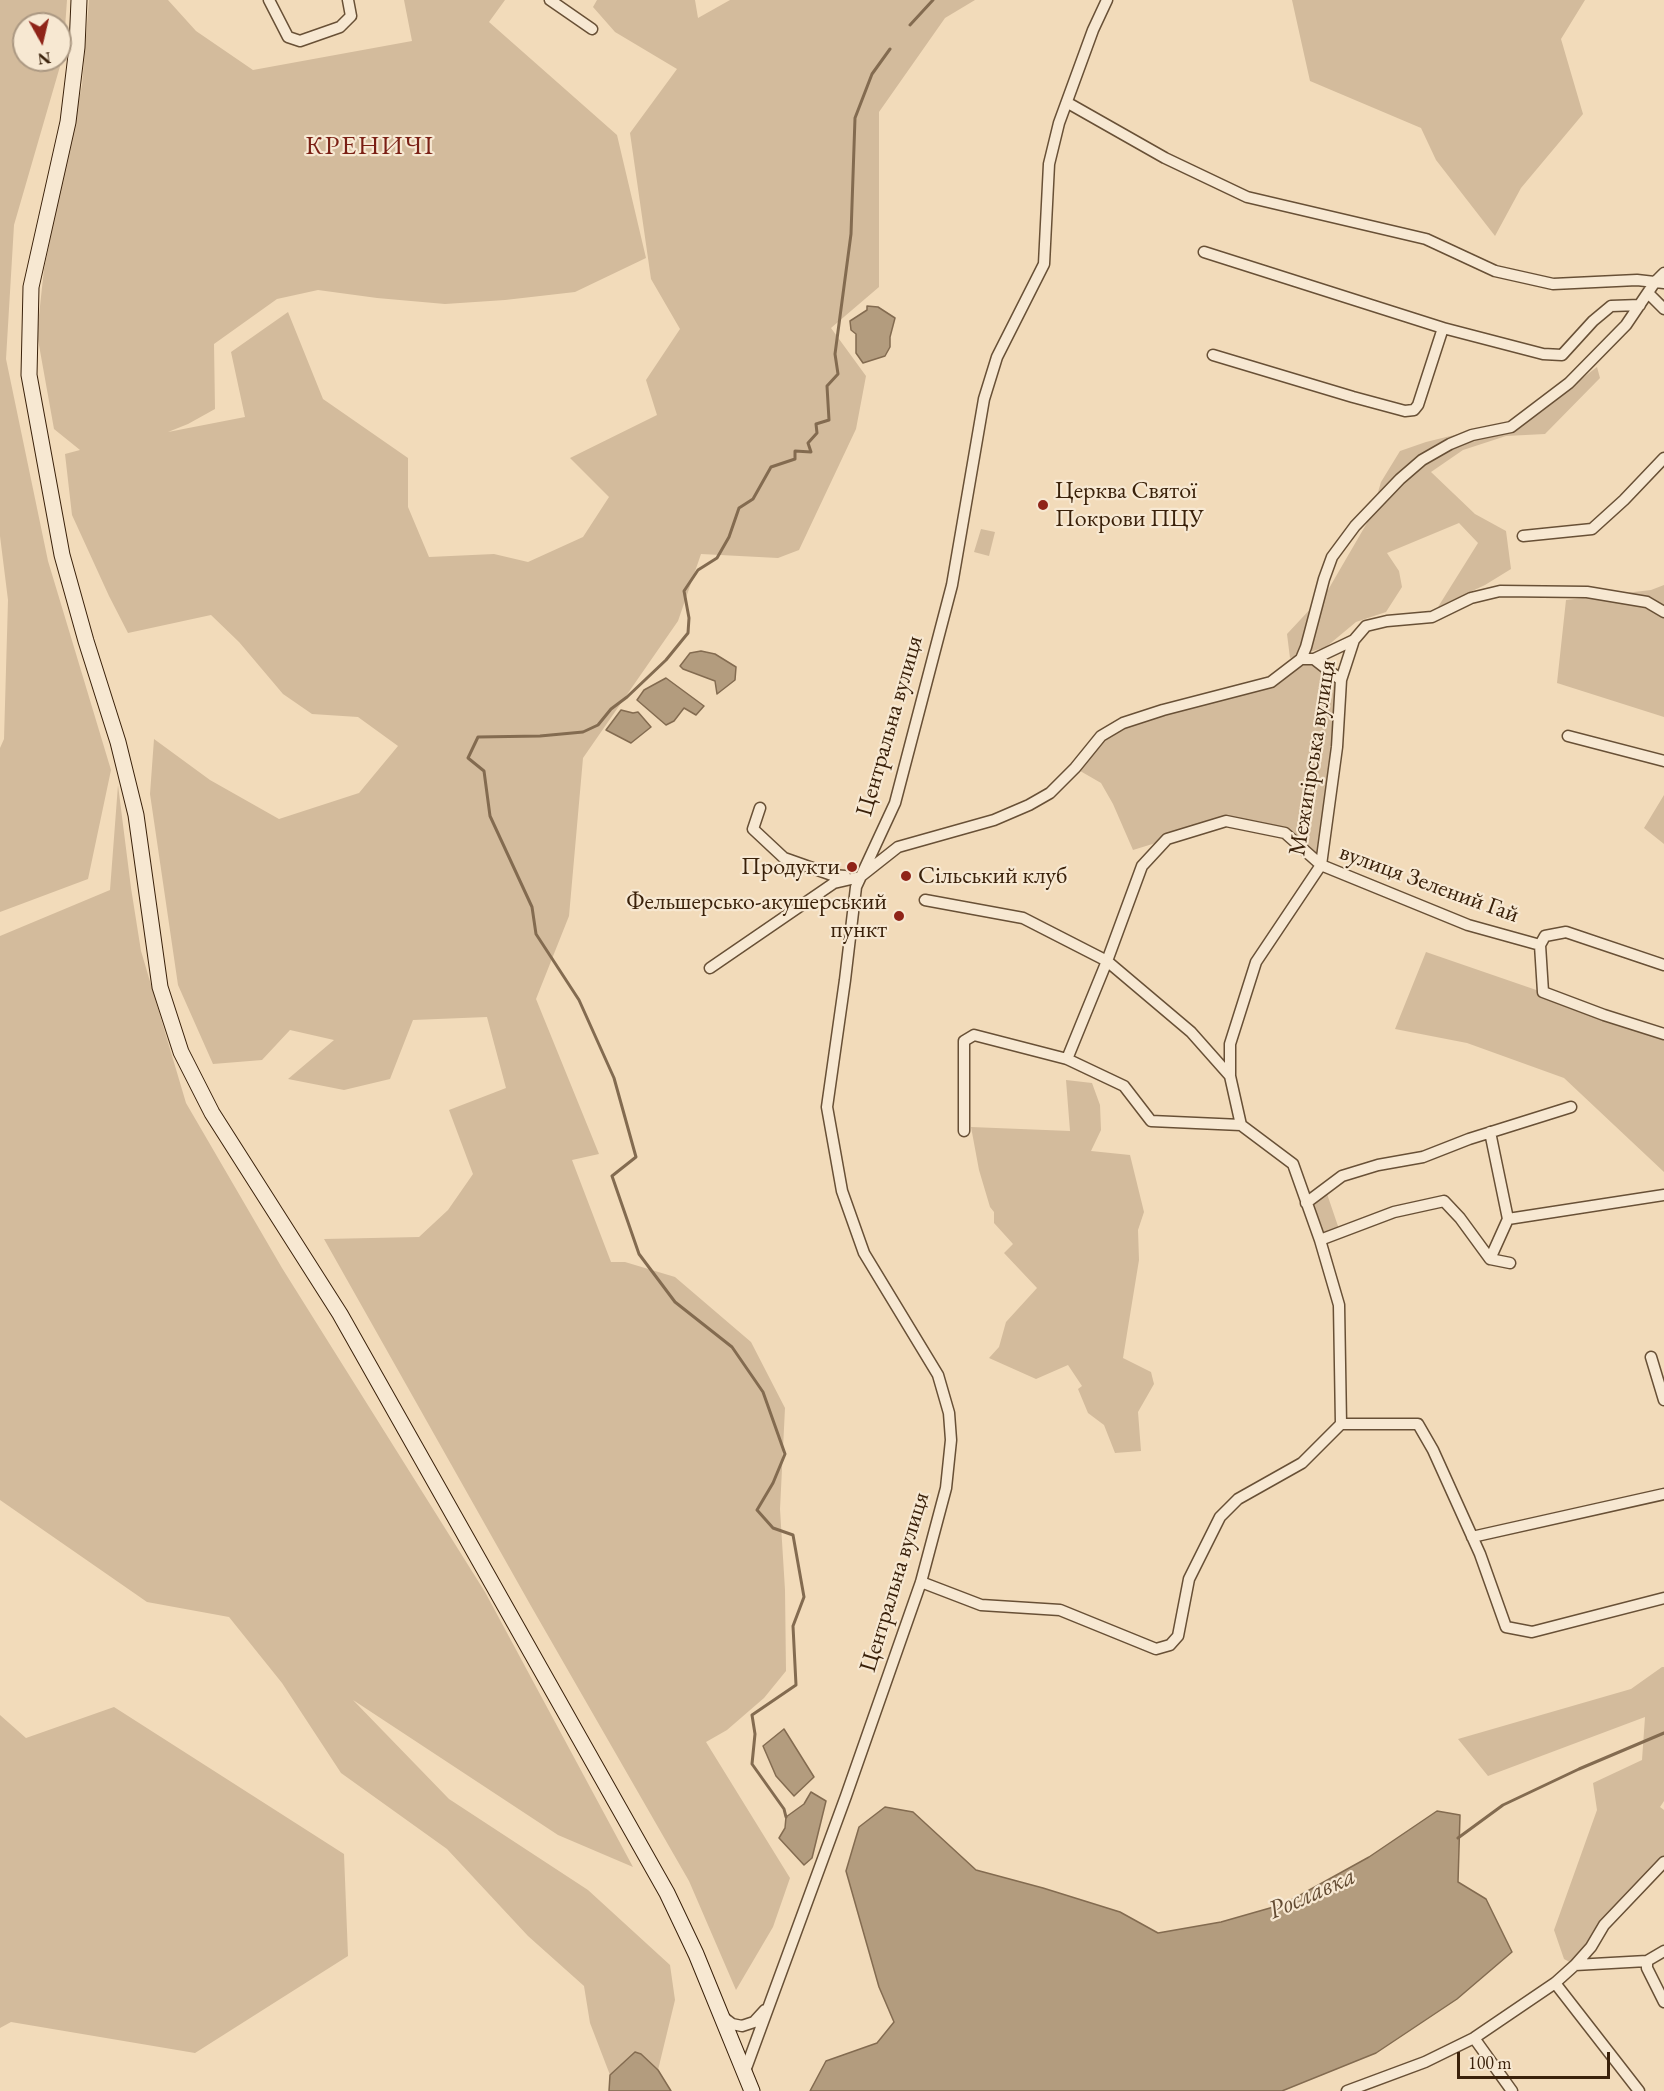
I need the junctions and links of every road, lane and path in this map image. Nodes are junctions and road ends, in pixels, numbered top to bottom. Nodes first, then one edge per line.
1 (80, 0) edge
2 (269, 0) edge
3 (348, 0) edge
4 (550, 0) edge
5 (1107, 0) edge
6 (592, 29) dead end
7 (1068, 103) junction
8 (1204, 252) dead end
9 (1664, 273) edge
10 (1659, 283) edge
11 (1647, 293) junction
12 (1640, 305) junction
13 (1664, 309) edge
14 (1443, 328) junction
15 (1213, 354) dead end
16 (1664, 458) edge
17 (1523, 537) dead end
18 (1664, 612) edge
19 (1354, 640) junction
20 (1314, 659) junction
21 (1301, 660) junction
22 (1341, 680) junction
23 (1568, 736) dead end
24 (1664, 761) edge
25 (760, 808) dead end
26 (1321, 865) junction
27 (860, 877) junction
28 (925, 900) dead end
29 (1540, 945) junction
30 (1107, 961) junction
31 (1664, 965) edge
32 (710, 968) dead end
33 (1664, 1034) edge
34 (1067, 1059) junction
35 (1230, 1076) junction
36 (1571, 1107) dead end
37 (1240, 1125) junction
38 (964, 1131) dead end
39 (1490, 1132) junction
40 (1664, 1195) edge
41 (1306, 1203) junction
42 (1508, 1219) junction
43 (1320, 1240) junction
44 (1490, 1259) junction
45 (1510, 1263) dead end
46 (1651, 1357) dead end
47 (1664, 1400) edge
48 (1341, 1424) junction
49 (1664, 1494) edge
50 (1472, 1537) junction
51 (921, 1582) junction
52 (1664, 1598) edge
53 (1664, 1862) edge
54 (1664, 1951) edge
55 (1647, 1961) junction
56 (1575, 1965) junction
57 (1555, 1983) junction
58 (1664, 2002) edge
59 (769, 2005) junction
60 (722, 2016) junction
61 (1474, 2038) junction
62 (745, 2071) junction
63 (752, 2091) edge
64 (1347, 2091) edge
65 (1512, 2091) edge
66 (1639, 2091) edge

1 - 60 main road
2 - 3 street
4 - 6 street
5 - 7 street, Центральна вулиця
7 - 10 street
7 - 27 street, Центральна вулиця
8 - 14 street
9 - 10 street
10 - 11 street
11 - 12 street
11 - 13 street
12 - 14 street
12 - 21 street
14 - 15 street
16 - 17 street
18 - 19 street
19 - 20 street
19 - 22 street, Межигірська вулиця
20 - 21 street
20 - 22 street
21 - 27 street
22 - 26 street, Межигірська вулиця
23 - 24 street
25 - 27 street
26 - 29 street, вулиця Зелений Гай
26 - 30 street, вулиця Зелений Гай
26 - 35 street, Межигірська вулиця
27 - 32 street
27 - 51 street, Центральна вулиця
28 - 30 street
29 - 31 street, вулиця Зелений Гай
29 - 33 street, вулиця Зелений Гай
30 - 34 street, вулиця Зелений Гай
30 - 35 street
34 - 37 street
34 - 38 street
35 - 37 street, Межигірська вулиця
36 - 39 street
37 - 41 street
39 - 41 street
39 - 42 street
40 - 42 street
41 - 43 street
42 - 44 street
43 - 44 street
43 - 48 street
44 - 45 street
46 - 47 street
48 - 50 street
48 - 51 street
49 - 50 street
50 - 52 street
51 - 59 street, Центральна вулиця
53 - 56 street
54 - 55 street
55 - 56 street
55 - 58 street
56 - 57 street
57 - 61 street
57 - 66 street
59 - 60 street
59 - 62 street, Центральна вулиця
60 - 62 main road
61 - 64 street
61 - 65 street
62 - 63 main road

